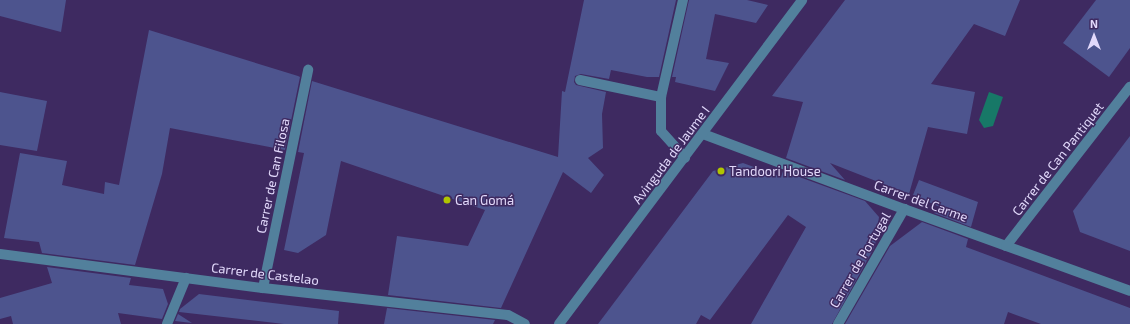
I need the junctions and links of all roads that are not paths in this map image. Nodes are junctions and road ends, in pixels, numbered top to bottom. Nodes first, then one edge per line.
1 (684, 0) edge
2 (802, 0) edge
3 (308, 70) dead end
4 (580, 80) dead end
5 (1130, 87) edge
6 (661, 97) junction
7 (703, 134) junction
8 (684, 158) junction
9 (904, 209) junction
10 (1006, 246) junction
11 (0, 254) edge
12 (186, 278) junction
13 (264, 288) junction
14 (1130, 291) edge
15 (167, 324) edge
16 (525, 324) edge
17 (559, 324) edge
18 (838, 324) edge

1 - 6 street
2 - 7 street, Avinguda de Jaume I
3 - 13 street, Carrer de Can Filosa
4 - 6 street
5 - 10 street, Carrer de Can Pantiquet
6 - 8 street
7 - 8 street, Avinguda de Jaume I
7 - 9 street, Carrer del Carme
8 - 17 street, Avinguda de Jaume I
9 - 10 street, Carrer del Carme
9 - 18 street, Carrer de Portugal
10 - 14 street, Carrer del Carme
11 - 12 street, Carrer de Castelao
12 - 13 street, Carrer de Castelao
12 - 15 street
13 - 16 street, Carrer de Castelao

